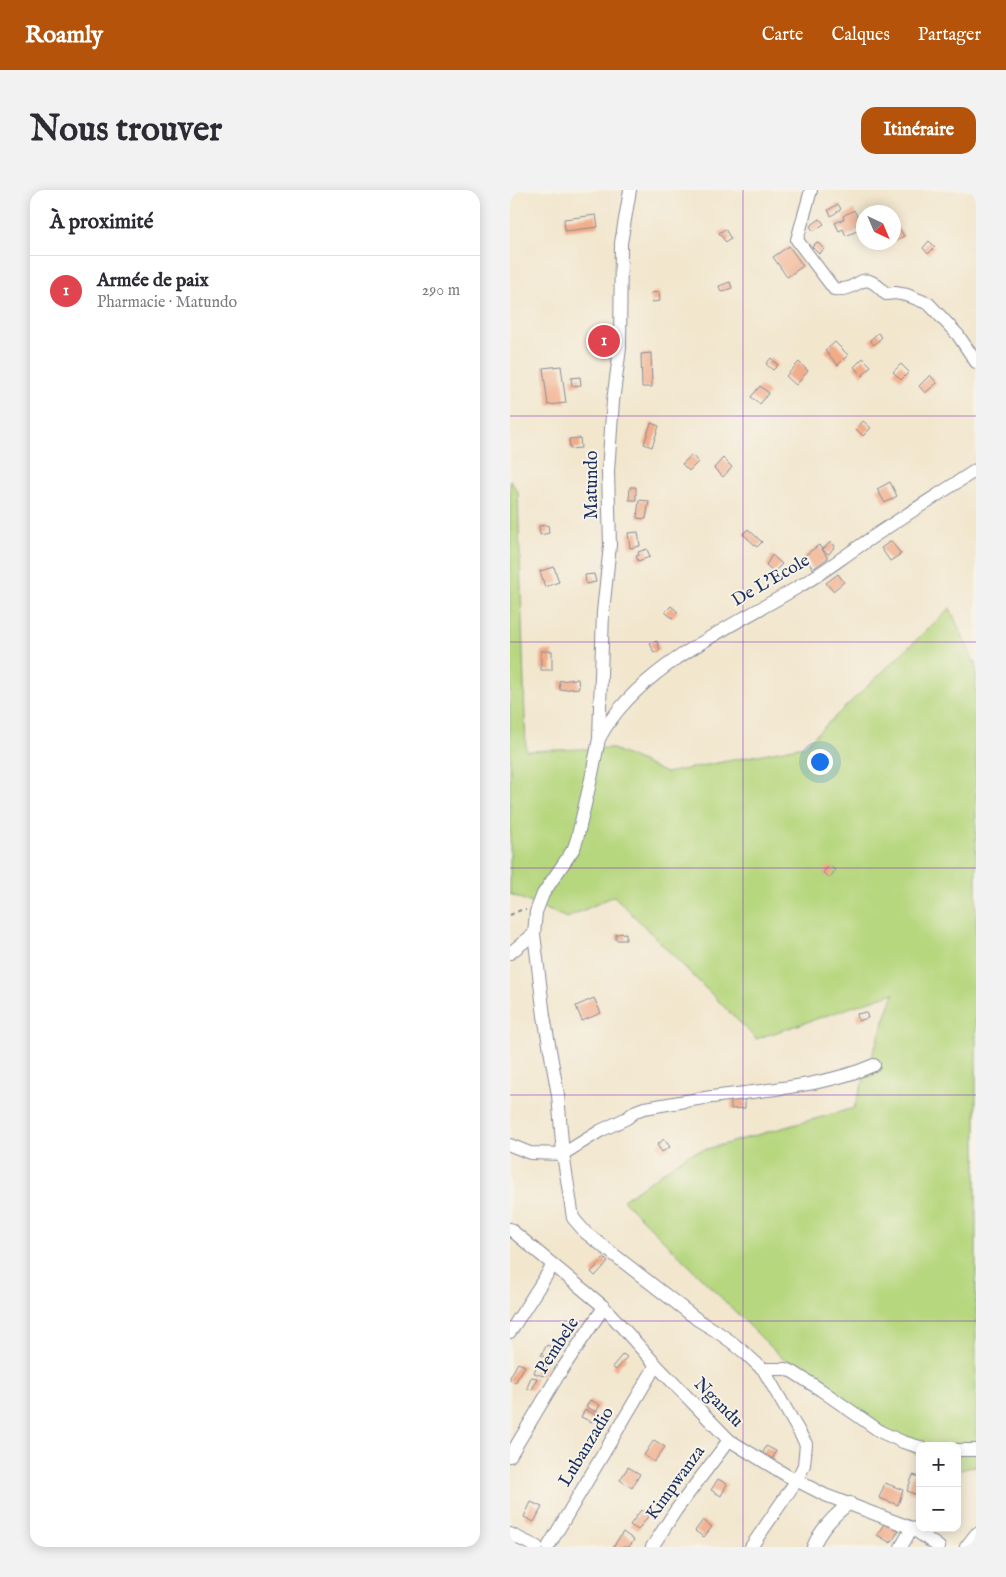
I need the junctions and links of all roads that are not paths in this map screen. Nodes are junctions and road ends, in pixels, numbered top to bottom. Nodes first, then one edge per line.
1 (630, 190) edge
2 (811, 190) edge
3 (976, 362) edge
4 (976, 470) edge
5 (599, 739) junction
6 (534, 934) junction
7 (510, 953) edge
8 (874, 1065) dead end
9 (510, 1145) edge
10 (563, 1154) junction
11 (510, 1229) edge
12 (553, 1265) junction
13 (604, 1307) junction
14 (510, 1332) edge
15 (656, 1365) junction
16 (763, 1368) junction
17 (729, 1440) junction
18 (916, 1446) edge
19 (961, 1450) edge
20 (976, 1450) edge
21 (510, 1456) edge
22 (798, 1480) junction
23 (825, 1495) junction
24 (850, 1503) junction
25 (834, 1515) junction
26 (912, 1528) junction
27 (510, 1534) edge
28 (976, 1534) edge
29 (537, 1547) edge
30 (548, 1547) edge
31 (652, 1547) edge
32 (751, 1547) edge
33 (813, 1547) edge
34 (901, 1547) edge
35 (939, 1547) edge
36 (966, 1547) edge

1 - 5 street, Matundo
2 - 3 street
4 - 5 street, De L'Ecole
5 - 6 street, Matundo
6 - 7 street
6 - 10 street, Matundo
8 - 10 street
9 - 10 street
10 - 16 street, Matundo
11 - 12 street, Ngandu
12 - 13 street, Ngandu
12 - 14 street
13 - 15 street, Ngandu
13 - 21 street, Pembele
15 - 17 street, Ngandu
15 - 30 street, Lubanzadio
16 - 18 street
16 - 22 street, Matundo
17 - 22 street, Ngandu
17 - 31 street, Kimpwanza
19 - 20 street
22 - 23 street, Ngandu
22 - 32 street, Matundo
23 - 24 street, Ngandu
23 - 25 street
24 - 25 street
24 - 26 street, Ngandu
25 - 33 street
26 - 34 street
26 - 35 street, Ngandu
27 - 29 street
28 - 36 street

